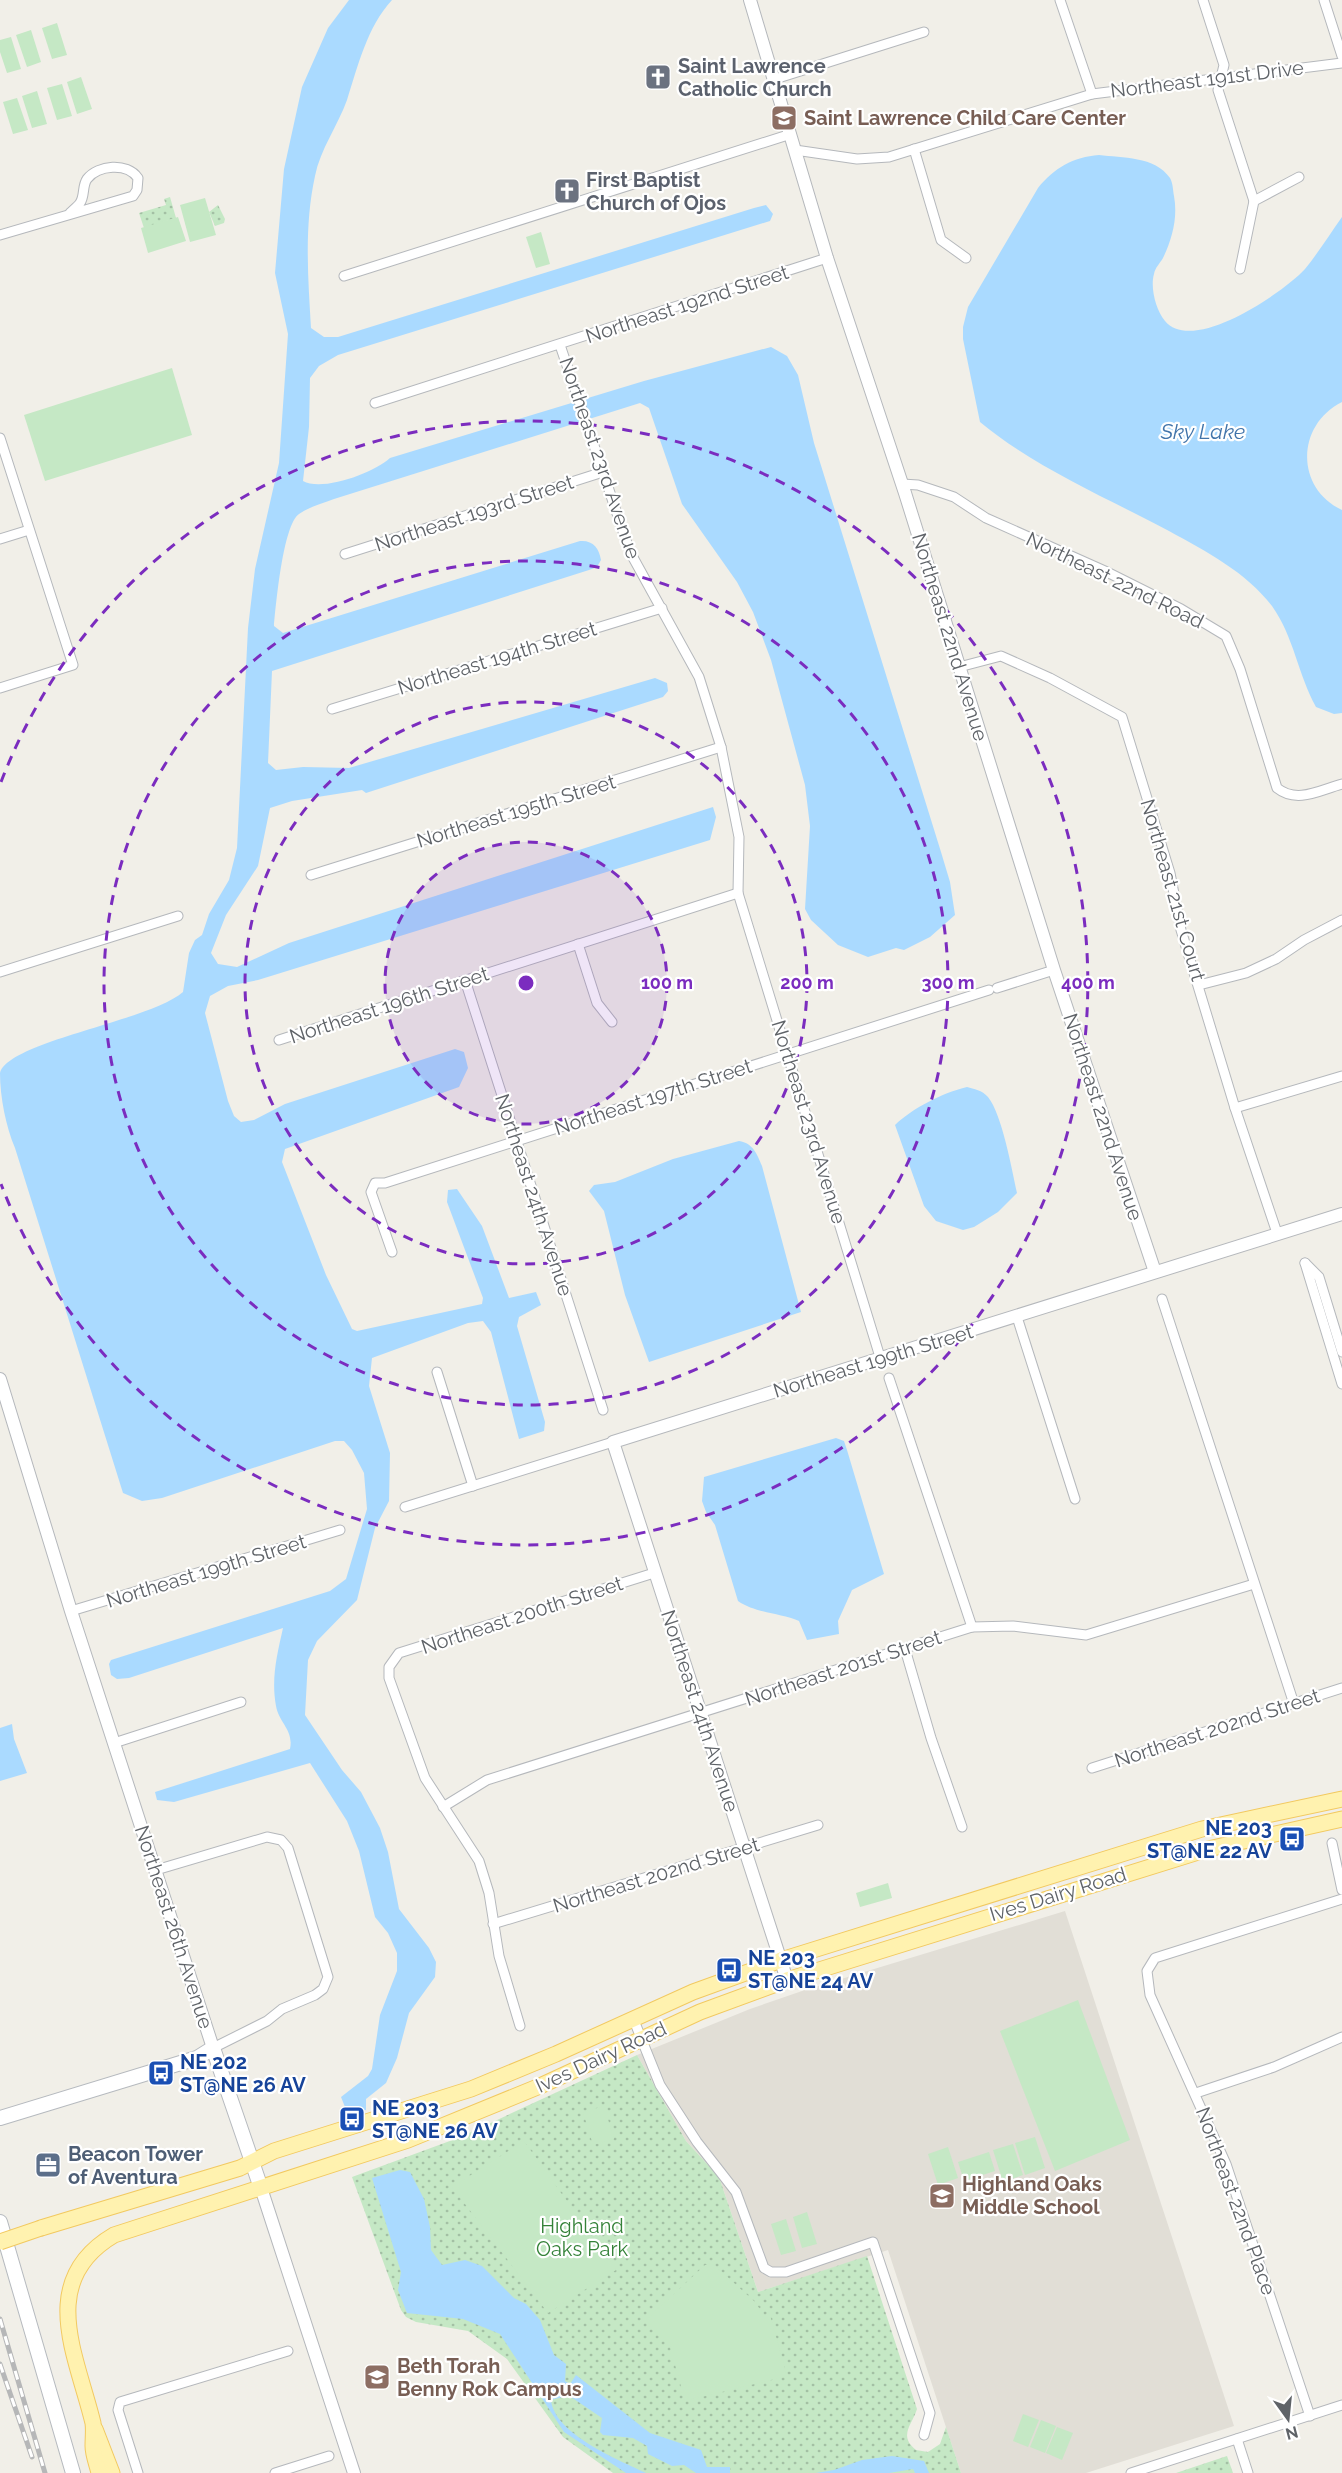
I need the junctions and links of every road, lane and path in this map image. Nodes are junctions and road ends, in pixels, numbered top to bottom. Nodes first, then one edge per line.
1 (750, 0) edge
2 (1060, 0) edge
3 (1203, 0) edge
4 (1324, 0) edge
5 (924, 32) dead end
6 (1342, 56) edge
7 (1342, 63) edge
8 (1221, 76) junction
9 (775, 79) junction
10 (1092, 94) junction
11 (791, 134) junction
12 (914, 149) junction
13 (795, 150) junction
14 (1299, 177) dead end
15 (1254, 201) junction
16 (70, 213) junction
17 (0, 235) edge
18 (827, 258) junction
19 (966, 258) dead end
20 (1240, 269) dead end
21 (344, 276) dead end
22 (560, 345) junction
23 (375, 403) dead end
24 (0, 438) edge
25 (603, 472) junction
26 (902, 484) junction
27 (29, 530) junction
28 (0, 539) edge
29 (345, 554) dead end
30 (662, 608) junction
31 (959, 667) junction
32 (0, 688) edge
33 (332, 709) dead end
34 (721, 747) junction
35 (1342, 784) edge
36 (311, 875) dead end
37 (738, 893) junction
38 (178, 916) dead end
39 (1342, 920) edge
40 (578, 944) junction
41 (1054, 970) junction
42 (0, 972) edge
43 (465, 980) junction
44 (1199, 985) junction
45 (612, 1022) dead end
46 (279, 1040) dead end
47 (789, 1054) junction
48 (1342, 1076) edge
49 (1235, 1108) junction
50 (516, 1141) junction
51 (1342, 1214) edge
52 (1277, 1233) junction
53 (392, 1252) dead end
54 (1155, 1272) junction
55 (1162, 1299) dead end
56 (1017, 1317) junction
57 (1342, 1352) edge
58 (880, 1357) junction
59 (437, 1372) dead end
60 (889, 1378) dead end
61 (0, 1379) edge
62 (1342, 1384) edge
63 (603, 1410) dead end
64 (613, 1442) junction
65 (473, 1486) junction
66 (1075, 1498) dead end
67 (405, 1507) dead end
68 (340, 1530) dead end
69 (654, 1573) junction
70 (1254, 1584) junction
71 (71, 1611) junction
72 (972, 1628) junction
73 (905, 1649) junction
74 (1342, 1688) edge
75 (241, 1702) dead end
76 (1294, 1704) junction
77 (701, 1713) junction
78 (114, 1743) junction
79 (1092, 1768) dead end
80 (1342, 1799) edge
81 (443, 1807) junction
82 (1342, 1819) edge
83 (818, 1825) dead end
84 (962, 1827) dead end
85 (1332, 1843) dead end
86 (746, 1848) junction
87 (156, 1870) junction
88 (1342, 1890) edge
89 (1342, 1899) edge
90 (494, 1924) junction
91 (782, 1960) junction
92 (787, 1980) junction
93 (633, 2018) junction
94 (520, 2026) dead end
95 (1342, 2037) edge
96 (641, 2038) junction
97 (213, 2048) junction
98 (1196, 2093) junction
99 (0, 2118) edge
100 (252, 2162) junction
101 (261, 2188) junction
102 (0, 2223) edge
103 (0, 2242) edge
104 (288, 2351) dead end
105 (1342, 2406) edge
106 (1310, 2416) junction
107 (94, 2426) junction
108 (924, 2435) dead end
109 (1237, 2439) junction
110 (329, 2456) dead end
111 (73, 2473) edge
112 (99, 2473) edge
113 (112, 2473) edge
114 (138, 2473) edge
115 (274, 2473) edge
116 (354, 2473) edge
117 (1131, 2473) edge
118 (1248, 2473) edge

1 - 9 street, Northeast 22nd Avenue
2 - 10 street
3 - 8 street
4 - 6 street
5 - 9 street
7 - 8 street, Northeast 191st Drive
8 - 10 street, Northeast 191st Drive
8 - 15 street
9 - 11 street, Northeast 22nd Avenue
10 - 12 street, Northeast 191st Drive
11 - 13 street, Northeast 22nd Avenue
11 - 21 street
12 - 13 street, Northeast 191st Drive
12 - 19 street
13 - 18 street, Northeast 22nd Avenue
14 - 15 street
15 - 20 street
16 - 16 street
16 - 17 street
18 - 22 street, Northeast 192nd Street
18 - 26 street, Northeast 22nd Avenue
22 - 23 street, Northeast 192nd Street
22 - 25 street, Northeast 23rd Avenue
24 - 27 street
25 - 29 street, Northeast 193rd Street
25 - 30 street, Northeast 23rd Avenue
26 - 31 street, Northeast 22nd Avenue
26 - 35 street, Northeast 22nd Road
27 - 28 street
27 - 32 street
30 - 33 street, Northeast 194th Street
30 - 34 street, Northeast 23rd Avenue
31 - 41 street, Northeast 22nd Avenue
31 - 44 street, Northeast 21st Court
34 - 36 street, Northeast 195th Street
34 - 37 street, Northeast 23rd Avenue
37 - 40 street, Northeast 196th Street
37 - 47 street, Northeast 23rd Avenue
38 - 42 street
39 - 44 street
40 - 43 street, Northeast 196th Street
40 - 45 street
41 - 47 street, Northeast 197th Street
41 - 54 street, Northeast 22nd Avenue
43 - 46 street, Northeast 196th Street
43 - 50 street, Northeast 24th Avenue
44 - 49 street, Northeast 21st Court
47 - 50 street, Northeast 197th Street
47 - 58 street, Northeast 23rd Avenue
48 - 49 street
49 - 52 street, Northeast 21st Court
50 - 53 street, Northeast 197th Street
50 - 63 street, Northeast 24th Avenue
51 - 52 street, Northeast 199th Street
52 - 54 street, Northeast 199th Street
54 - 56 street, Northeast 199th Street
55 - 70 street
56 - 58 street, Northeast 199th Street
56 - 66 street
57 - 62 street
58 - 64 street, Northeast 199th Street
59 - 65 street
60 - 72 street
61 - 71 street, Northeast 26th Avenue
64 - 65 street, Northeast 199th Street
64 - 69 street, Northeast 24th Avenue
65 - 67 street, Northeast 199th Street
68 - 71 street, Northeast 199th Street
69 - 77 street, Northeast 24th Avenue
69 - 81 street, Northeast 200th Street
70 - 72 street, Northeast 201st Street
70 - 76 street
71 - 78 street, Northeast 26th Avenue
72 - 73 street, Northeast 201st Street
73 - 77 street, Northeast 201st Street
73 - 84 street
74 - 76 street, Northeast 202nd Street
75 - 78 street
76 - 79 street, Northeast 202nd Street
77 - 81 street, Northeast 201st Street
77 - 86 street, Northeast 24th Avenue
78 - 87 street, Northeast 26th Avenue
80 - 91 main road, Ives Dairy Road
81 - 90 street
82 - 92 main road, Ives Dairy Road
83 - 86 street, Northeast 202nd Street
85 - 88 street
86 - 90 street, Northeast 202nd Street
86 - 91 street, Northeast 24th Avenue
87 - 97 street, Northeast 26th Avenue
87 - 97 street
89 - 98 street, Northeast 22nd Place
90 - 94 street
91 - 92 street, Northeast 24th Avenue
91 - 93 main road, Ives Dairy Road
92 - 96 main road, Ives Dairy Road
93 - 96 street
93 - 100 main road, Ives Dairy Road
95 - 98 street
96 - 101 main road, Ives Dairy Road
96 - 108 street
97 - 99 main road
97 - 100 main road, Northeast 26th Avenue
98 - 106 street, Northeast 22nd Place
100 - 101 main road, Northeast 26th Avenue
100 - 103 main road, Ives Dairy Road, bridge
101 - 107 main road, Ives Dairy Road
101 - 116 street, Northeast 26th Avenue
102 - 111 main road
104 - 114 street
105 - 106 street
106 - 109 street
107 - 112 main road, Ives Dairy Road
107 - 113 main road
109 - 117 street
109 - 118 street
110 - 115 street

